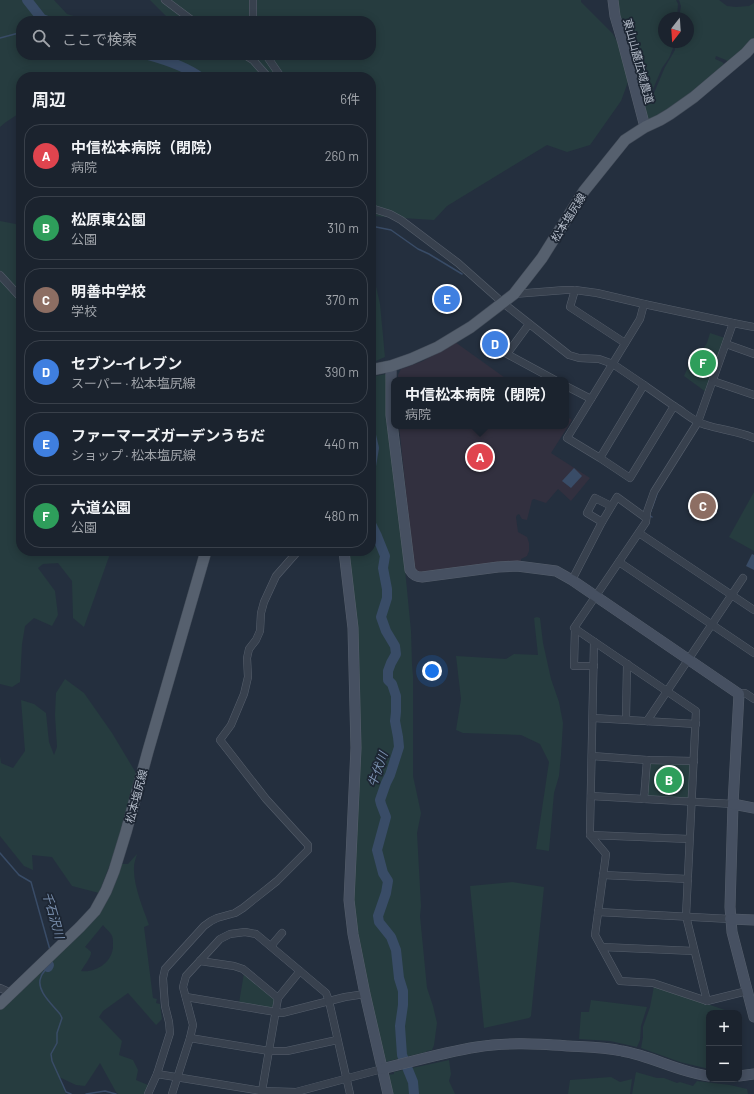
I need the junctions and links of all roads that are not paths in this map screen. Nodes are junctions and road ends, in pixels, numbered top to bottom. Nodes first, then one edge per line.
1 (165, 0) edge
2 (253, 0) edge
3 (613, 0) edge
4 (186, 16) edge
5 (253, 16) edge
6 (754, 44) edge
7 (253, 60) edge
8 (269, 60) edge
9 (264, 72) edge
10 (278, 72) edge
11 (645, 127) junction
12 (376, 210) edge
13 (0, 275) edge
14 (575, 290) junction
15 (16, 293) edge
16 (514, 294) junction
17 (503, 303) junction
18 (644, 304) junction
19 (529, 324) junction
20 (733, 324) junction
21 (754, 327) edge
22 (625, 343) junction
23 (726, 344) junction
24 (754, 354) edge
25 (613, 364) junction
26 (387, 367) junction
27 (376, 369) edge
28 (549, 377) edge
29 (713, 381) junction
30 (644, 385) junction
31 (569, 388) edge
32 (754, 395) edge
33 (591, 399) junction
34 (674, 406) junction
35 (391, 416) edge
36 (698, 422) junction
37 (393, 429) edge
38 (754, 438) edge
39 (600, 458) junction
40 (611, 506) junction
41 (646, 518) junction
42 (602, 522) junction
43 (639, 533) junction
44 (205, 556) edge
45 (294, 556) edge
46 (345, 556) edge
47 (619, 562) junction
48 (743, 578) dead end
49 (572, 580) junction
50 (595, 596) junction
51 (732, 596) junction
52 (754, 610) edge
53 (712, 624) junction
54 (575, 628) junction
55 (594, 642) junction
56 (754, 652) edge
57 (690, 659) junction
58 (627, 664) junction
59 (594, 666) junction
60 (668, 691) junction
61 (739, 694) junction
62 (754, 699) edge
63 (593, 718) junction
64 (626, 719) junction
65 (647, 721) junction
66 (696, 724) junction
67 (592, 756) junction
68 (647, 760) junction
69 (694, 761) junction
70 (591, 796) junction
71 (644, 799) junction
72 (692, 802) junction
73 (733, 804) junction
74 (754, 808) edge
75 (590, 835) junction
76 (689, 839) junction
77 (603, 875) junction
78 (688, 879) junction
79 (598, 912) junction
80 (686, 916) junction
81 (730, 919) junction
82 (754, 920) edge
83 (282, 933) dead end
84 (271, 946) junction
85 (602, 947) junction
86 (694, 951) junction
87 (200, 960) junction
88 (300, 971) junction
89 (0, 988) edge
90 (747, 991) junction
91 (11, 993) junction
92 (365, 994) junction
93 (186, 997) junction
94 (278, 998) junction
95 (329, 1001) junction
96 (707, 1001) junction
97 (0, 1004) edge
98 (275, 1012) junction
99 (754, 1017) edge
100 (190, 1038) junction
101 (337, 1040) junction
102 (269, 1051) junction
103 (384, 1069) junction
104 (157, 1074) junction
105 (754, 1074) edge
106 (706, 1076) edge
107 (742, 1076) edge
108 (177, 1078) junction
109 (346, 1078) junction
110 (315, 1090) edge
111 (262, 1092) edge
112 (148, 1094) edge
113 (172, 1094) edge
114 (350, 1094) edge
115 (388, 1094) edge

1 - 4 street
2 - 5 street
3 - 11 street, 東山山麓広域農道
6 - 11 main road, 松本塩尻線
7 - 9 street
8 - 10 street
11 - 16 main road, 松本塩尻線
12 - 17 street
13 - 15 street
14 - 16 street
14 - 18 street
14 - 22 street
16 - 17 main road, 松本塩尻線
17 - 19 street
17 - 26 main road, 松本塩尻線
18 - 20 street
18 - 22 street
19 - 25 street
19 - 28 street
20 - 21 street
20 - 23 street
22 - 25 street
23 - 24 street
23 - 29 street
25 - 30 street
25 - 33 street
26 - 27 main road, 松本塩尻線
26 - 35 street
29 - 32 street
29 - 36 street
30 - 34 street
30 - 39 street
31 - 33 street
33 - 39 street
34 - 36 street
34 - 39 street
36 - 38 street
36 - 41 street
37 - 49 street
40 - 41 street
40 - 42 street
40 - 42 street
41 - 43 street
42 - 49 street
43 - 47 street
43 - 51 street
44 - 91 main road, 松本塩尻線
45 - 104 street
46 - 92 street
47 - 50 street
47 - 53 street
48 - 51 street
49 - 50 street
50 - 54 street
50 - 57 street
51 - 52 street
51 - 53 street
53 - 56 street
53 - 57 street
54 - 55 street
54 - 59 street
55 - 58 street
55 - 59 street
57 - 60 street
57 - 61 street
58 - 60 street
58 - 64 street
59 - 63 street
60 - 65 street
60 - 66 street
61 - 62 street
61 - 73 street
63 - 64 street
63 - 67 street
64 - 65 street
65 - 66 street
66 - 69 street
67 - 68 street
67 - 70 street
68 - 69 street
68 - 71 street
69 - 72 street
70 - 71 street
70 - 75 street
71 - 72 street
72 - 73 street
72 - 76 street
73 - 74 street
73 - 81 street
75 - 76 street
75 - 77 street
76 - 78 street
77 - 78 street
77 - 79 street
78 - 80 street
79 - 80 street
79 - 85 street
80 - 81 street
80 - 86 street
81 - 82 street
81 - 90 street
83 - 84 street
84 - 87 street
84 - 88 street
85 - 86 street
85 - 96 street
86 - 96 street
87 - 93 street
87 - 94 street
88 - 94 street
88 - 95 street
89 - 91 street
90 - 96 street
90 - 99 street
91 - 97 main road, 松本塩尻線
92 - 95 street
92 - 103 street
93 - 98 street
93 - 100 street
94 - 98 street
95 - 98 street
95 - 101 street
98 - 102 street
100 - 102 street
100 - 108 street
101 - 102 street
101 - 109 street
102 - 111 street
103 - 106 street
103 - 109 street
103 - 115 street
104 - 108 street
104 - 112 street
105 - 107 street
108 - 111 street
108 - 113 street
109 - 110 street
109 - 114 street
110 - 111 street

